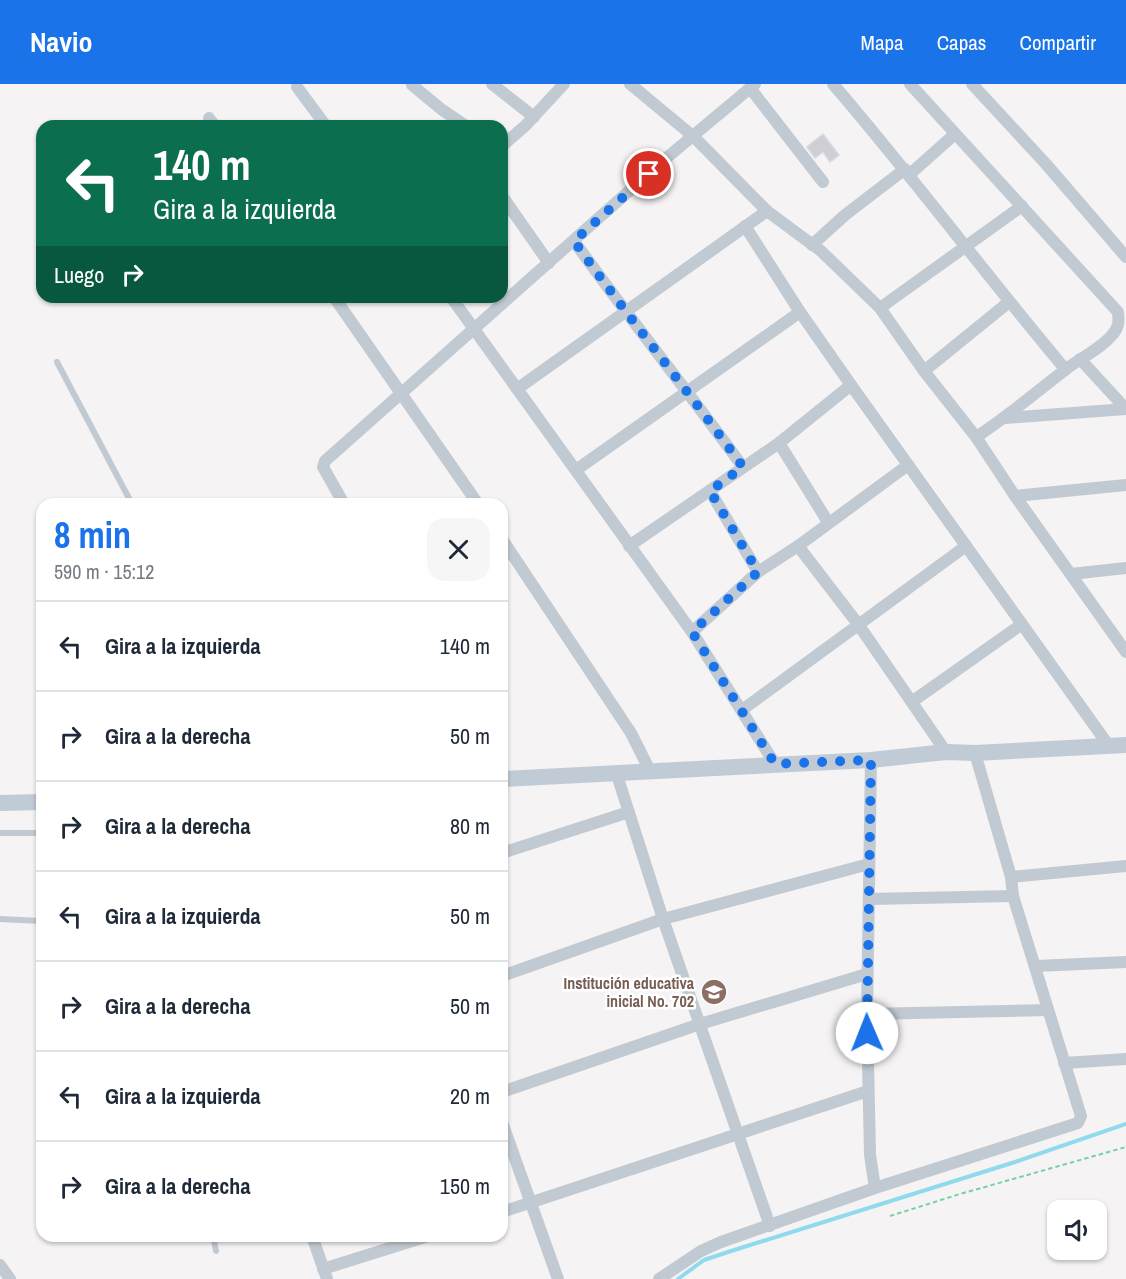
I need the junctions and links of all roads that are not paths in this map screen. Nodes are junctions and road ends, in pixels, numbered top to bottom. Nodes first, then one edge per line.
1 (492, 84) edge
2 (564, 84) edge
3 (630, 84) edge
4 (833, 84) edge
5 (910, 84) edge
6 (972, 84) edge
7 (412, 85) edge
8 (753, 86) edge
9 (297, 87) dead end
10 (534, 117) junction
11 (322, 120) edge
12 (452, 120) edge
13 (956, 134) junction
14 (694, 137) junction
15 (508, 141) edge
16 (908, 172) junction
17 (823, 182) dead end
18 (508, 205) edge
19 (1022, 206) junction
20 (767, 211) junction
21 (745, 226) junction
22 (574, 241) junction
23 (812, 245) junction
24 (966, 245) junction
25 (1126, 257) edge
26 (549, 263) junction
27 (508, 300) edge
28 (1009, 302) junction
29 (338, 303) edge
30 (455, 303) edge
31 (505, 303) edge
32 (880, 308) junction
33 (624, 312) junction
34 (800, 312) junction
35 (475, 330) junction
36 (1080, 359) junction
37 (57, 362) dead end
38 (1065, 369) junction
39 (924, 371) junction
40 (851, 385) junction
41 (517, 389) junction
42 (688, 392) junction
43 (401, 393) junction
44 (1126, 409) edge
45 (1005, 418) junction
46 (976, 437) junction
47 (779, 443) junction
48 (908, 465) junction
49 (743, 467) junction
50 (576, 470) junction
51 (1126, 486) edge
52 (710, 491) junction
53 (1015, 496) junction
54 (129, 498) edge
55 (341, 498) edge
56 (474, 498) edge
57 (828, 522) junction
58 (629, 546) junction
59 (798, 546) junction
60 (966, 546) junction
61 (508, 548) edge
62 (1126, 568) edge
63 (758, 572) junction
64 (1071, 574) junction
65 (858, 624) junction
66 (1022, 624) junction
67 (692, 632) junction
68 (1125, 648) edge
69 (913, 701) junction
70 (742, 710) junction
71 (1118, 746) edge
72 (946, 752) junction
73 (975, 753) junction
74 (871, 760) junction
75 (775, 764) junction
76 (650, 771) junction
77 (616, 772) junction
78 (508, 779) edge
79 (36, 802) edge
80 (0, 803) edge
81 (629, 812) junction
82 (0, 832) edge
83 (36, 833) edge
84 (508, 851) edge
85 (869, 864) junction
86 (1126, 866) edge
87 (1011, 877) junction
88 (1013, 896) junction
89 (870, 899) junction
90 (0, 919) edge
91 (663, 919) junction
92 (36, 921) edge
93 (1126, 962) edge
94 (1036, 966) junction
95 (508, 974) edge
96 (867, 974) junction
97 (1048, 1010) junction
98 (867, 1014) junction
99 (700, 1024) junction
100 (1126, 1059) edge
101 (1064, 1063) junction
102 (508, 1090) edge
103 (868, 1091) junction
104 (739, 1135) junction
105 (508, 1139) edge
106 (875, 1188) junction
107 (531, 1204) junction
108 (508, 1210) edge
109 (770, 1226) junction
110 (214, 1242) edge
111 (314, 1242) edge
112 (412, 1242) edge
113 (216, 1251) dead end
114 (0, 1265) edge
115 (325, 1274) edge
116 (10, 1279) edge
117 (558, 1279) edge
118 (659, 1279) edge

1 - 10 street
2 - 10 street
3 - 14 street
4 - 16 street
5 - 13 street
6 - 25 street
7 - 12 street
8 - 14 street
8 - 17 street
9 - 11 street
10 - 15 street
13 - 16 street
13 - 19 street
14 - 20 street
14 - 22 street
16 - 23 street
16 - 24 street
18 - 26 street
19 - 24 street
19 - 36 street
20 - 21 street
20 - 23 street
21 - 33 street
21 - 34 street
22 - 26 street
22 - 33 street
23 - 32 street
24 - 28 street
24 - 32 street
26 - 27 street
28 - 38 street
28 - 39 street
29 - 43 street
30 - 35 street
31 - 35 street
32 - 39 street
33 - 41 street
33 - 42 street
34 - 40 street
34 - 42 street
35 - 41 street
35 - 43 street
36 - 38 street
36 - 44 street
37 - 54 lane
38 - 45 street
39 - 46 street
40 - 47 street
40 - 48 street
41 - 50 street
42 - 49 street
42 - 50 street
43 - 55 street
43 - 56 street
44 - 45 street
45 - 46 street
46 - 53 street
47 - 49 street
47 - 57 street
48 - 57 street
48 - 60 street
49 - 52 street
50 - 58 street
51 - 53 street
52 - 58 street
52 - 63 street
53 - 64 street
57 - 59 street
58 - 67 street
59 - 63 street
59 - 65 street
60 - 65 street
60 - 66 street
61 - 76 street
62 - 64 street
63 - 67 street
64 - 68 street
65 - 69 street
65 - 70 street
66 - 69 street
66 - 71 street
67 - 70 street
69 - 72 street
70 - 75 street
71 - 73 main road
72 - 73 main road
72 - 74 main road
73 - 87 street
74 - 75 main road
74 - 85 street
75 - 76 main road
76 - 77 main road
77 - 78 main road
77 - 81 street
79 - 80 main road
81 - 84 street
81 - 91 street
82 - 83 lane
85 - 89 street
85 - 91 street
86 - 87 street
87 - 88 street
88 - 89 street
88 - 94 street
89 - 96 street
90 - 92 lane
91 - 95 street
91 - 99 street
93 - 94 street
94 - 97 street
96 - 98 street
96 - 99 street
97 - 98 street
97 - 101 street
98 - 103 street
99 - 102 street
99 - 104 street
100 - 101 street
101 - 106 street
103 - 104 street
103 - 106 street
104 - 107 street
104 - 109 street
105 - 107 street
106 - 109 street
107 - 108 street
107 - 117 street
109 - 118 street
110 - 113 lane
111 - 115 street
112 - 115 street
114 - 116 street

